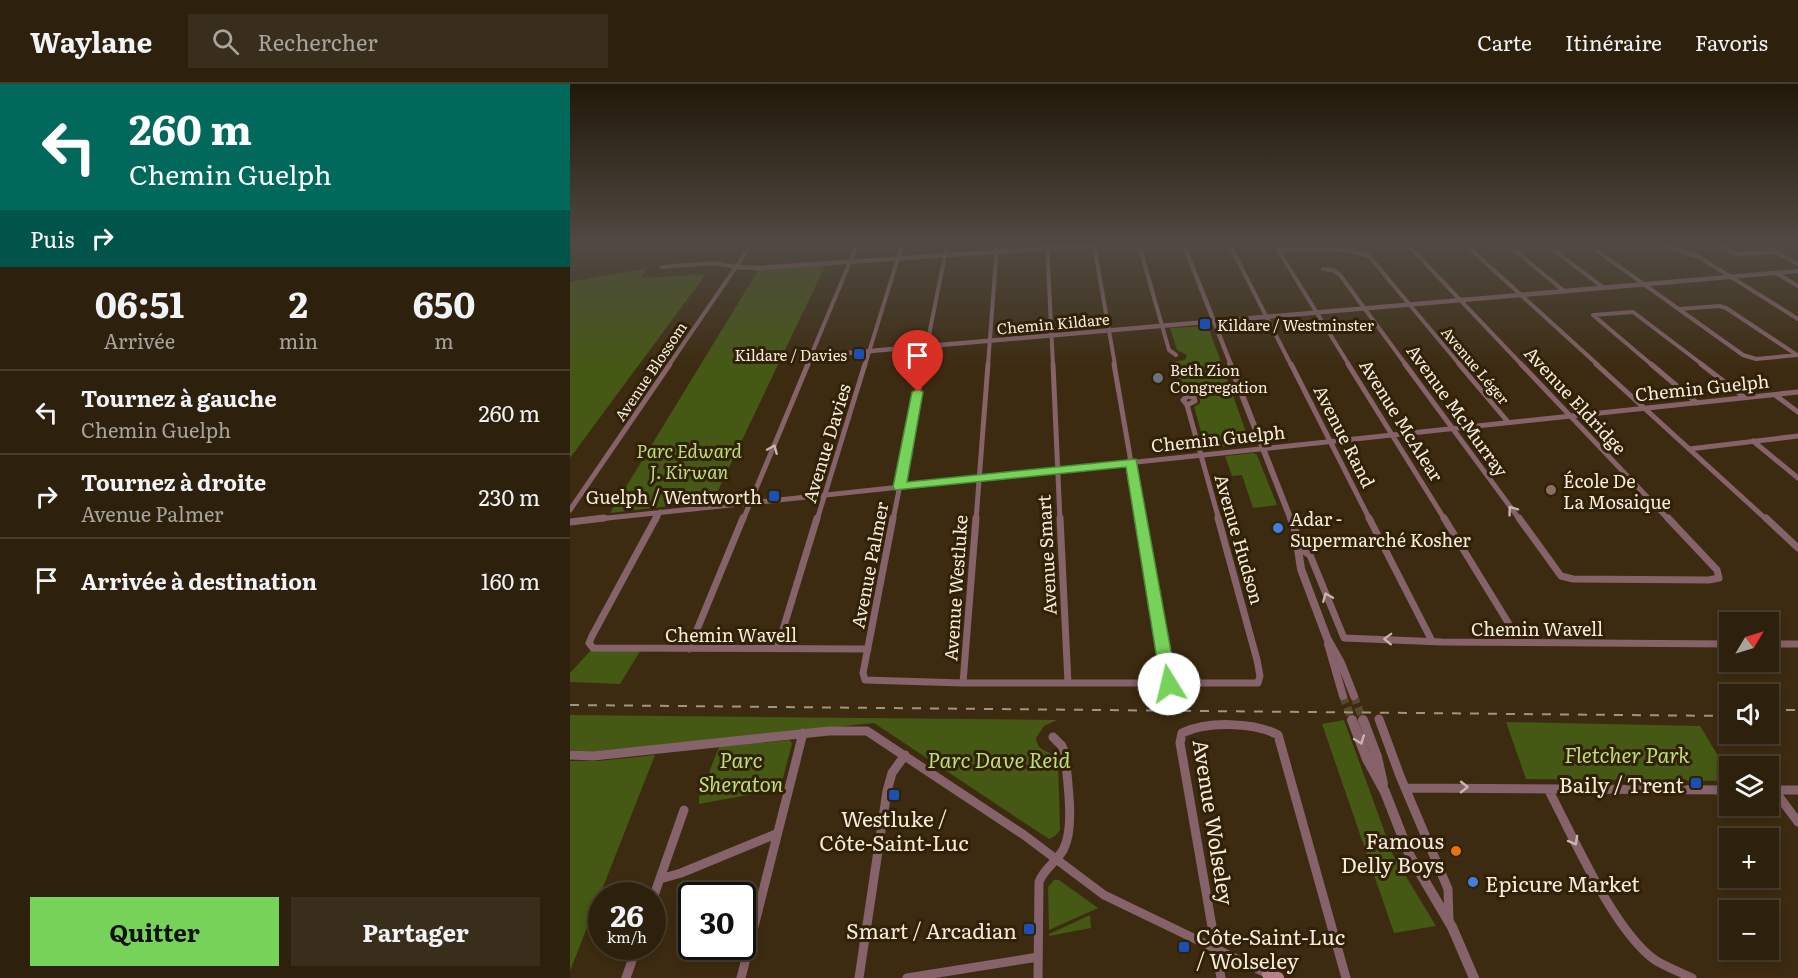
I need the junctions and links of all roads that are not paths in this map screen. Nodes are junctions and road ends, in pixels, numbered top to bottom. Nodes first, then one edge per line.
1 (723, 287) edge
2 (841, 287) edge
3 (890, 287) edge
4 (939, 287) edge
5 (993, 287) edge
6 (1049, 287) edge
7 (1101, 287) edge
8 (1151, 287) edge
9 (1200, 287) edge
10 (1251, 287) edge
11 (1301, 287) edge
12 (1349, 287) edge
13 (1395, 287) edge
14 (1448, 287) edge
15 (1512, 287) edge
16 (1559, 287) edge
17 (1617, 287) edge
18 (1649, 287) edge
19 (1746, 287) edge
20 (1604, 288) joint
21 (1564, 291) junction
22 (1521, 295) junction
23 (1461, 300) junction
24 (1410, 305) junction
25 (1365, 309) junction
26 (1680, 309) junction
27 (1317, 312) junction
28 (1267, 317) junction
29 (1798, 319) edge
30 (1214, 321) junction
31 (1162, 326) junction
32 (1109, 331) junction
33 (1052, 335) junction
34 (989, 340) junction
35 (927, 346) junction
36 (870, 351) junction
37 (1176, 355) dead end
38 (812, 356) junction
39 (1797, 356) edge
40 (1798, 392) edge
41 (1775, 394) junction
42 (1744, 397) junction
43 (1697, 403) junction
44 (1187, 405) dead end
45 (1646, 408) junction
46 (1798, 412) edge
47 (1570, 416) junction
48 (1508, 422) junction
49 (1452, 428) junction
50 (1393, 434) junction
51 (1798, 436) edge
52 (1331, 441) junction
53 (1753, 441) junction
54 (1264, 448) junction
55 (1689, 448) junction
56 (1199, 455) junction
57 (1132, 462) junction
58 (1059, 470) junction
59 (979, 478) junction
60 (1798, 478) edge
61 (899, 487) junction
62 (826, 495) junction
63 (750, 503) junction
64 (570, 510) edge
65 (660, 512) junction
66 (570, 522) edge
67 (1298, 547) junction
68 (1798, 548) edge
69 (1563, 577) joint
70 (1327, 639) junction
71 (1432, 641) junction
72 (1520, 642) junction
73 (1719, 644) edge
74 (1779, 644) edge
75 (1798, 644) edge
76 (688, 649) junction
77 (868, 649) junction
78 (777, 650) junction
79 (963, 683) junction
80 (1068, 683) junction
81 (1169, 684) junction
82 (1343, 696) tunnel mouth
83 (1354, 696) tunnel mouth
84 (1379, 719) dead end
85 (1352, 720) tunnel mouth
86 (1363, 720) tunnel mouth
87 (803, 734) junction
88 (1053, 737) dead end
89 (570, 755) edge
90 (905, 755) junction
91 (1405, 788) junction
92 (1548, 789) junction
93 (1719, 790) edge
94 (1779, 790) edge
95 (1798, 790) edge
96 (1385, 792) junction
97 (1779, 799) edge
98 (684, 810) dead end
99 (1798, 822) edge
100 (776, 834) junction
101 (1055, 859) junction
102 (660, 879) junction
103 (659, 882) edge
104 (1449, 922) junction
105 (1217, 949) junction
106 (1038, 957) junction
107 (632, 960) edge
108 (1273, 977) edge
109 (626, 978) edge
110 (741, 978) edge
111 (859, 978) edge
112 (907, 978) edge
113 (1038, 978) edge
114 (1221, 978) edge
115 (1346, 978) edge
116 (1474, 978) edge
117 (1692, 978) edge

1 - 64 street, Avenue Blossom
2 - 38 street
3 - 36 street, Avenue Davies
4 - 35 street, Avenue Palmer
5 - 34 street, Avenue Westluke
6 - 33 street, Avenue Smart
7 - 32 street
8 - 31 street
9 - 30 street
10 - 28 street, Avenue Rand
11 - 27 street, Avenue McAlear
12 - 25 street, Avenue McMurray
13 - 24 street, Avenue Léger
14 - 23 street, Avenue Eldridge
15 - 22 street
16 - 21 street
17 - 20 street, Chemin Kildare
18 - 26 street
19 - 29 street
20 - 21 street, Chemin Kildare
21 - 22 street, Chemin Kildare
22 - 23 street, Chemin Kildare
22 - 45 street
23 - 24 street, Chemin Kildare
23 - 47 street, Avenue Eldridge
24 - 25 street, Chemin Kildare
24 - 48 street, Avenue Léger
25 - 27 street, Chemin Kildare
25 - 49 street, Avenue McMurray
26 - 39 street
26 - 39 street
27 - 28 street, Chemin Kildare
27 - 50 street, Avenue McAlear
28 - 30 street, Chemin Kildare
28 - 52 street, Avenue Rand
30 - 31 street, Chemin Kildare
30 - 54 street
31 - 32 street, Chemin Kildare
31 - 37 street
32 - 33 street, Chemin Kildare
32 - 57 street
33 - 34 street, Chemin Kildare
33 - 58 street, Avenue Smart
34 - 35 street, Chemin Kildare
34 - 59 street, Avenue Westluke
35 - 36 street, Chemin Kildare
35 - 61 street, Avenue Palmer
36 - 38 street, Chemin Kildare
36 - 62 street, Avenue Davies
63 -> 38 street
40 - 41 street, Chemin Guelph
41 - 42 street, Chemin Guelph
41 - 46 street
42 - 43 street, Chemin Guelph
42 - 43 street
43 - 45 street, Chemin Guelph
44 - 56 street, Avenue Hudson
45 - 47 street, Chemin Guelph
45 - 55 street
47 - 48 street, Chemin Guelph
47 - 69 street, Avenue Eldridge
48 - 49 street, Chemin Guelph
49 - 50 street, Chemin Guelph
69 -> 49 street, Avenue McMurray
50 - 52 street, Chemin Guelph
50 - 72 street, Avenue McAlear
51 - 53 street
52 - 54 street, Chemin Guelph
52 - 71 street, Avenue Rand
53 - 55 street
53 - 60 street
54 - 56 street, Chemin Guelph
54 - 67 street
55 - 68 street
56 - 57 street, Chemin Guelph
56 - 81 street, Avenue Hudson
57 - 58 street, Chemin Guelph
57 - 81 street
58 - 59 street, Chemin Guelph
58 - 80 street, Avenue Smart
59 - 61 street, Chemin Guelph
59 - 79 street, Avenue Westluke
61 - 62 street, Chemin Guelph
61 - 77 street, Avenue Palmer
62 - 63 street, Chemin Guelph
62 - 78 street, Avenue Davies
63 - 65 street, Chemin Guelph
63 - 76 street
65 - 66 street, Chemin Guelph
65 - 76 street, Chemin Wavell
67 - 70 street
71 -> 67 street, Chemin Wavell
70 - 82 street
70 - 83 street
71 - 72 street, Chemin Wavell
72 - 73 street, Chemin Wavell
74 - 75 street
76 - 78 street, Chemin Wavell
77 - 78 street, Chemin Wavell
77 - 79 street, Avenue Palmer
79 - 80 street
80 - 81 street
84 - 91 street
85 -> 96 street
86 - 96 street
87 - 89 street
87 - 90 street
87 - 100 street
88 - 101 street
90 - 101 street
90 - 111 street
91 -> 92 street
91 - 104 street
92 - 93 street
92 -> 117 street
94 - 95 street
96 - 104 street
97 - 99 street
98 - 102 street
100 - 102 street
100 - 110 street
101 - 105 street
101 - 106 street
102 - 103 street
104 - 116 street
105 - 108 street
105 - 114 street, Avenue Wolseley
105 - 115 street, Avenue Wolseley
106 - 112 street
106 - 113 street
107 - 109 street

